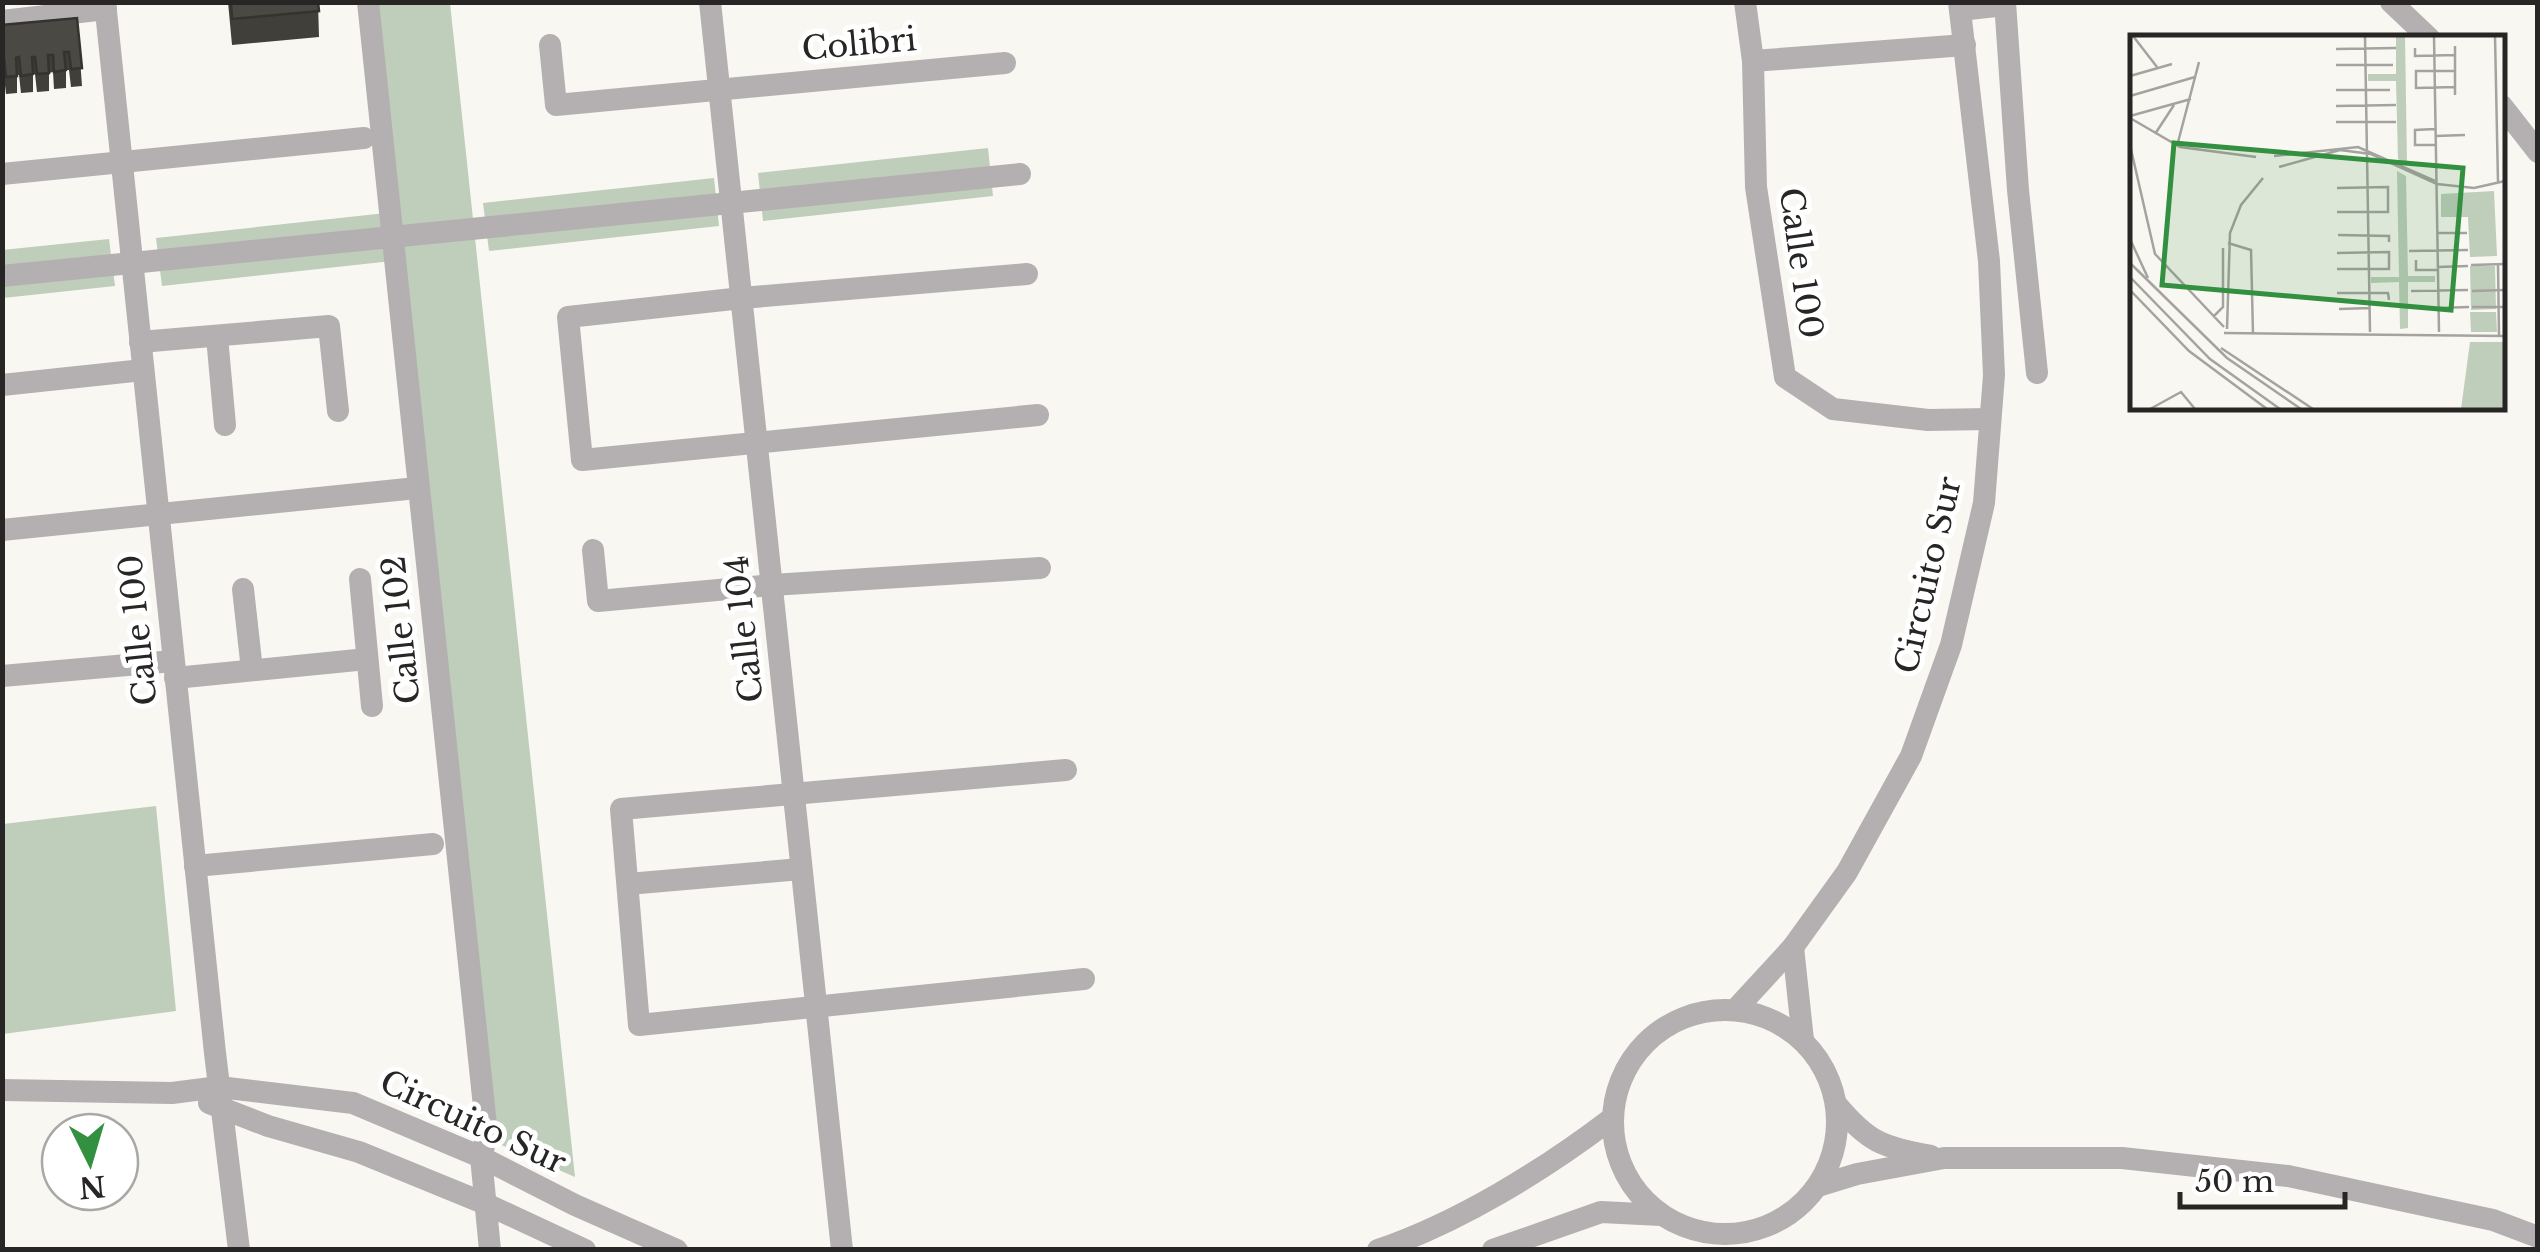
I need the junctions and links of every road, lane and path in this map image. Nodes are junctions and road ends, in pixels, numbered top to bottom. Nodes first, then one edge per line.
1 (368, 2) edge
2 (710, 2) edge
3 (1746, 2) edge
4 (2391, 2) edge
5 (2005, 4) edge
6 (105, 6) edge
7 (1959, 6) edge
8 (2, 21) edge
9 (2426, 35) edge
10 (550, 45) dead end
11 (1964, 45) junction
12 (1752, 61) junction
13 (1006, 63) dead end
14 (720, 90) junction
15 (2505, 110) edge
16 (364, 138) dead end
17 (2538, 152) edge
18 (122, 162) junction
19 (2, 174) edge
20 (1020, 174) dead end
21 (2018, 190) junction
22 (1982, 193) junction
23 (732, 203) junction
24 (392, 236) junction
25 (132, 264) junction
26 (1027, 274) dead end
27 (2, 276) edge
28 (742, 298) junction
29 (216, 337) junction
30 (140, 342) junction
31 (143, 370) junction
32 (2037, 373) dead end
33 (2, 384) edge
34 (338, 411) dead end
35 (1038, 414) dead end
36 (1990, 419) junction
37 (225, 425) dead end
38 (756, 441) junction
39 (406, 489) dead end
40 (158, 514) junction
41 (2, 530) edge
42 (593, 550) dead end
43 (1040, 568) dead end
44 (360, 579) dead end
45 (772, 585) junction
46 (243, 588) dead end
47 (368, 659) junction
48 (174, 669) junction
49 (252, 670) junction
50 (2, 676) edge
51 (372, 706) dead end
52 (1066, 770) dead end
53 (794, 793) junction
54 (433, 844) dead end
55 (195, 866) junction
56 (802, 869) junction
57 (628, 884) junction
58 (1793, 948) junction
59 (1084, 980) dead end
60 (816, 1006) junction
61 (1736, 1009) junction
62 (1803, 1040) junction
63 (2, 1090) edge
64 (220, 1096) junction
65 (1837, 1104) junction
66 (1611, 1119) junction
67 (481, 1157) junction
68 (1944, 1158) junction
69 (1818, 1186) junction
70 (486, 1204) junction
71 (1661, 1215) junction
72 (2521, 1238) edge
73 (238, 1250) edge
74 (490, 1250) edge
75 (586, 1250) edge
76 (677, 1250) edge
77 (842, 1250) edge
78 (1378, 1250) edge
79 (1493, 1250) edge

1 - 24 street, Calle 102
2 - 14 street, Calle 104
3 - 12 street, Calle 100
4 - 9 street
5 - 7 street
5 - 21 street
6 - 8 street
6 - 18 street, Calle 100
7 - 11 street, Circuito Sur
10 - 14 street, Colibri
11 - 12 street
11 - 22 street, Circuito Sur
12 - 36 street, Calle 100
13 - 14 street, Colibri
14 - 23 street, Calle 104
15 - 17 street
16 - 18 street
18 - 19 street
18 - 25 street, Calle 100
20 - 23 street
21 - 22 street
21 - 32 street
22 - 36 street, Circuito Sur
23 - 24 street
23 - 28 street, Calle 104
24 - 25 street
24 - 67 street, Calle 102
25 - 27 street
25 - 30 street, Calle 100
26 - 28 street
28 - 38 street, Calle 104
28 - 38 street
29 - 30 street
29 - 34 street
29 - 37 street
30 - 31 street, Calle 100
31 - 33 street
31 - 40 street, Calle 100
35 - 38 street
36 - 58 street, Circuito Sur
38 - 45 street, Calle 104
39 - 40 street
40 - 41 street
40 - 48 street, Calle 100
42 - 45 street
43 - 45 street
44 - 47 street
45 - 53 street, Calle 104
46 - 49 street
47 - 49 street
47 - 51 street
48 - 49 street
48 - 50 street
48 - 55 street, Calle 100
52 - 53 street
53 - 56 street, Calle 104
53 - 57 street
54 - 55 street
55 - 64 street, Calle 100
56 - 57 street
56 - 60 street, Calle 104
57 - 60 street
58 - 61 street, Circuito Sur
58 - 62 street
59 - 60 street
60 - 77 street, Calle 104
61 - 62 street
61 - 66 street
62 - 65 street
63 - 64 street, Circuito Sur
64 - 67 street, Circuito Sur
64 - 70 street
64 - 73 street, Calle 100
65 - 68 street
65 - 69 street
66 - 71 street
66 - 78 street
67 - 70 street, Calle 102
67 - 76 street, Circuito Sur
68 - 69 street
68 - 72 street
69 - 71 street
70 - 74 street, Calle 102
70 - 75 street
71 - 79 street

